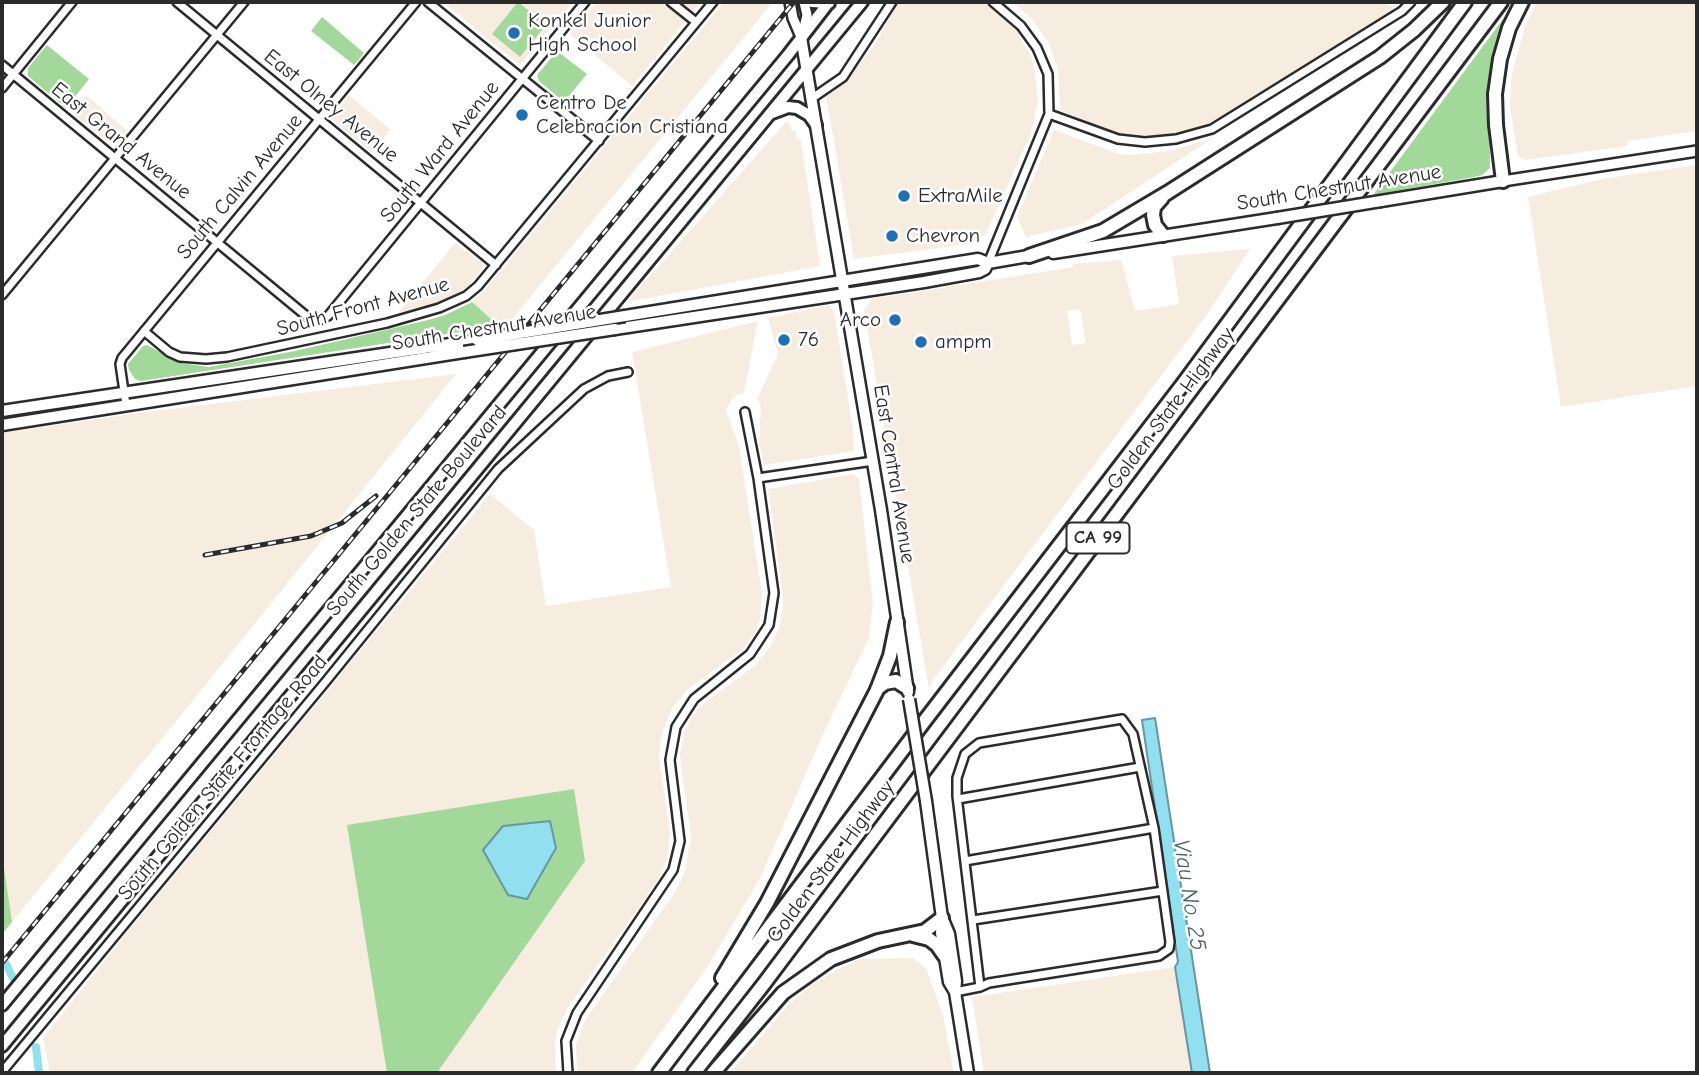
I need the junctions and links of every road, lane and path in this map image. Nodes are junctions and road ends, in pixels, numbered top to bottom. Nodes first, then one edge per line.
1 (72, 2) edge
2 (177, 2) edge
3 (244, 2) edge
4 (416, 2) edge
5 (428, 2) edge
6 (586, 2) edge
7 (671, 2) edge
8 (713, 2) edge
9 (790, 2) edge
10 (804, 2) edge
11 (812, 2) edge
12 (829, 2) edge
13 (862, 2) edge
14 (892, 2) edge
15 (993, 2) edge
16 (1411, 2) edge
17 (1443, 2) edge
18 (1465, 2) edge
19 (1501, 2) edge
20 (1522, 2) edge
21 (696, 22) junction
22 (217, 35) junction
23 (801, 37) junction
24 (2, 65) edge
25 (807, 68) junction
26 (13, 75) junction
27 (523, 79) junction
28 (2, 88) edge
29 (811, 99) junction
30 (770, 114) junction
31 (1049, 114) junction
32 (319, 119) junction
33 (816, 125) junction
34 (599, 141) junction
35 (1697, 151) edge
36 (114, 159) junction
37 (1503, 181) junction
38 (1167, 193) junction
39 (421, 202) junction
40 (1163, 235) junction
41 (217, 242) junction
42 (1029, 256) junction
43 (988, 263) junction
44 (496, 265) junction
45 (842, 280) junction
46 (844, 294) junction
47 (2, 295) edge
48 (318, 321) joint
49 (144, 331) junction
50 (628, 372) dead end
51 (124, 392) junction
52 (126, 405) junction
53 (2, 411) edge
54 (745, 412) dead end
55 (2, 425) edge
56 (873, 461) junction
57 (758, 478) junction
58 (897, 622) junction
59 (877, 690) junction
60 (908, 693) junction
61 (1140, 768) junction
62 (958, 799) junction
63 (1154, 828) junction
64 (965, 861) junction
65 (1163, 891) junction
66 (942, 918) junction
67 (973, 920) junction
68 (912, 935) junction
69 (944, 955) junction
70 (980, 988) junction
71 (955, 992) junction
72 (2, 1005) edge
73 (689, 1034) junction
74 (2, 1046) edge
75 (2, 1072) edge
76 (568, 1073) edge
77 (659, 1073) edge
78 (694, 1073) edge
79 (713, 1073) edge
80 (968, 1073) edge

1 - 26 street
2 - 22 street, East Olney Avenue
3 - 22 street
4 - 32 street, South Calvin Avenue
5 - 27 street
6 - 27 street, South Ward Avenue
7 - 21 street
8 - 21 street, South Front Avenue
9 - 23 street, East Central Avenue
10 - 23 street, East Central Avenue
11 - 12 main road
12 - 23 main road, South Golden State Boulevard
13 - 25 main road, South Golden State Boulevard
14 - 29 street
15 - 31 street
16 - 31 street
17 - 38 highway
18 - 73 highway, Golden State Highway / CA 99
19 - 78 highway, Golden State Highway / CA 99
20 - 37 highway
21 - 34 street, South Front Avenue
22 - 32 street, East Olney Avenue
22 - 36 street
23 - 25 main road, East Central Avenue
23 - 72 main road, South Golden State Boulevard
24 - 26 street, East Grand Avenue
25 - 29 main road, East Central Avenue
25 - 30 main road, South Golden State Boulevard
26 - 28 street
26 - 36 street, East Grand Avenue
27 - 34 street
27 - 39 street, South Ward Avenue
29 - 33 main road, East Central Avenue
30 - 33 main road
30 - 74 main road, South Golden State Boulevard
31 - 43 street
32 - 39 street, East Olney Avenue
32 - 41 street, South Calvin Avenue
33 - 45 main road, East Central Avenue
34 - 44 street, South Front Avenue
35 - 37 street, South Chestnut Avenue
36 - 41 street, East Grand Avenue
36 - 47 street
37 - 40 main road, South Chestnut Avenue, bridge
38 - 40 highway
38 - 42 highway
39 - 44 street, East Olney Avenue
39 - 48 street, South Ward Avenue
40 - 42 main road, South Chestnut Avenue
41 - 48 street, East Grand Avenue
41 - 49 street, South Calvin Avenue
42 - 43 main road, South Chestnut Avenue
43 - 45 main road, South Chestnut Avenue
43 - 46 main road, South Chestnut Avenue
44 - 49 street, South Front Avenue
45 - 46 main road, East Central Avenue
45 - 51 main road, South Chestnut Avenue, bridge
46 - 52 main road, South Chestnut Avenue, bridge
46 - 56 main road, East Central Avenue
49 - 51 street, South Calvin Avenue
50 - 75 street, South Golden State Frontage Road
51 - 52 street, South Calvin Avenue
51 - 53 main road, South Chestnut Avenue
52 - 55 main road, South Chestnut Avenue
54 - 57 street
56 - 57 street
56 - 58 main road, East Central Avenue
57 - 76 street
58 - 59 highway
58 - 60 main road, East Central Avenue
59 - 60 highway
59 - 73 highway
60 - 66 main road, East Central Avenue, bridge
61 - 62 street
61 - 62 street
61 - 63 street
62 - 64 street
63 - 64 street
63 - 65 street
64 - 67 street
65 - 67 street
65 - 70 street
66 - 68 highway
66 - 69 main road, East Central Avenue
66 - 71 main road, East Central Avenue
67 - 70 street
68 - 69 highway
68 - 79 highway
69 - 71 main road, East Central Avenue
70 - 71 street
71 - 80 main road, East Central Avenue
73 - 77 highway, Golden State Highway / CA 99

